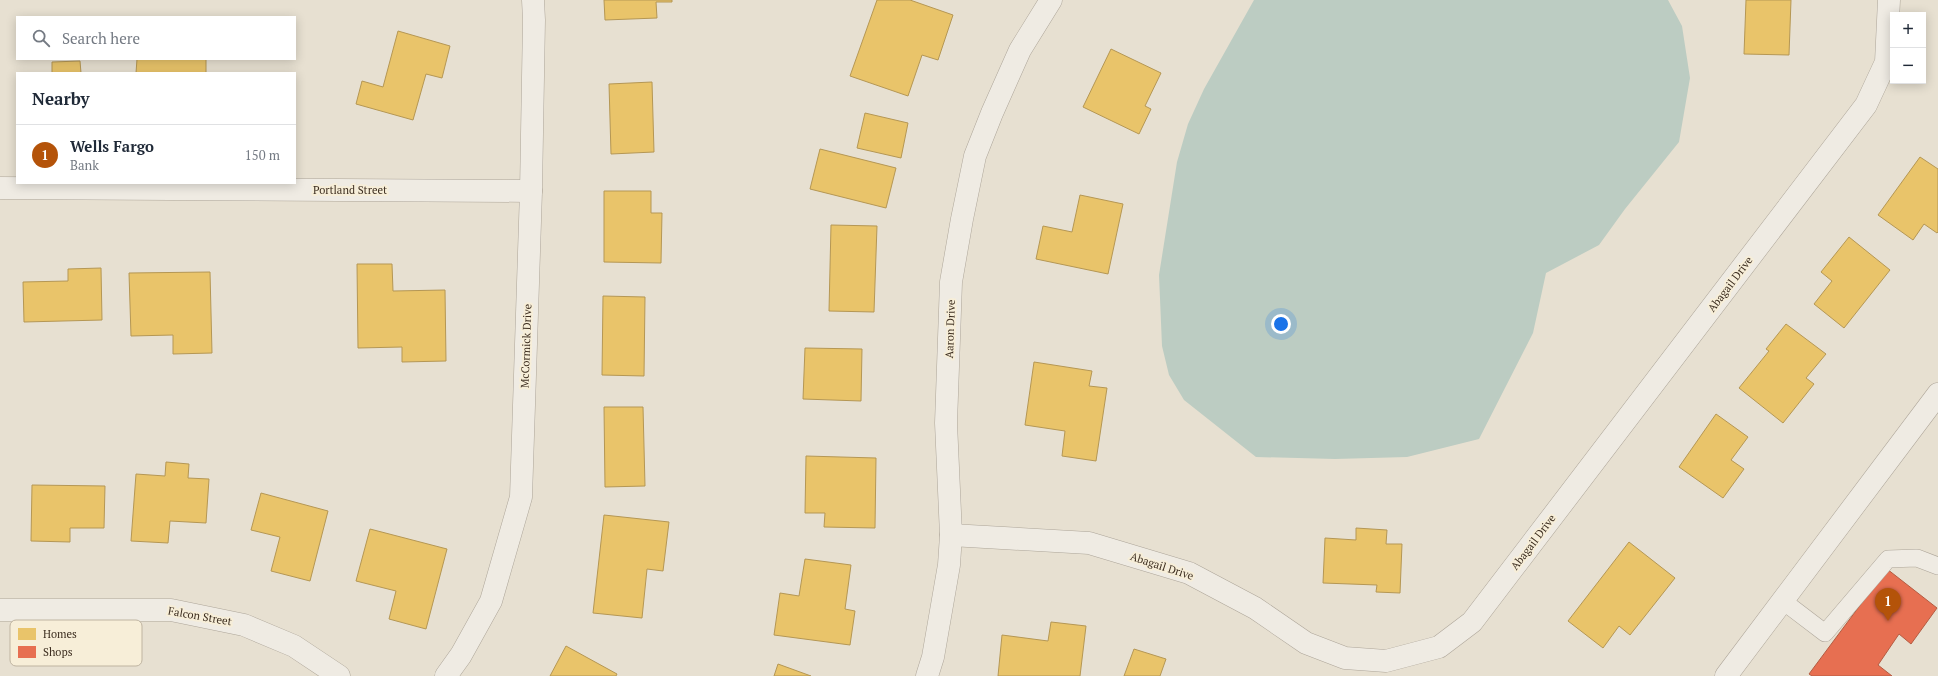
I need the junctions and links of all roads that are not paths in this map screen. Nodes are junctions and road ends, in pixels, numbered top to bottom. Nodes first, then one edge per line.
1 (533, 0) edge
2 (1051, 0) edge
3 (1889, 0) edge
4 (0, 188) edge
5 (531, 191) junction
6 (1938, 394) edge
7 (951, 535) junction
8 (1938, 566) edge
9 (1783, 601) junction
10 (0, 610) edge
11 (339, 676) edge
12 (446, 676) edge
13 (927, 676) edge
14 (1726, 676) edge

1 - 5 street, McCormick Drive
2 - 7 street, Aaron Drive
3 - 7 street, Abagail Drive
4 - 5 street, Portland Street
5 - 12 street, McCormick Drive
6 - 9 street
7 - 13 street, Aaron Drive
8 - 9 lane
9 - 14 street
10 - 11 street, Falcon Street

